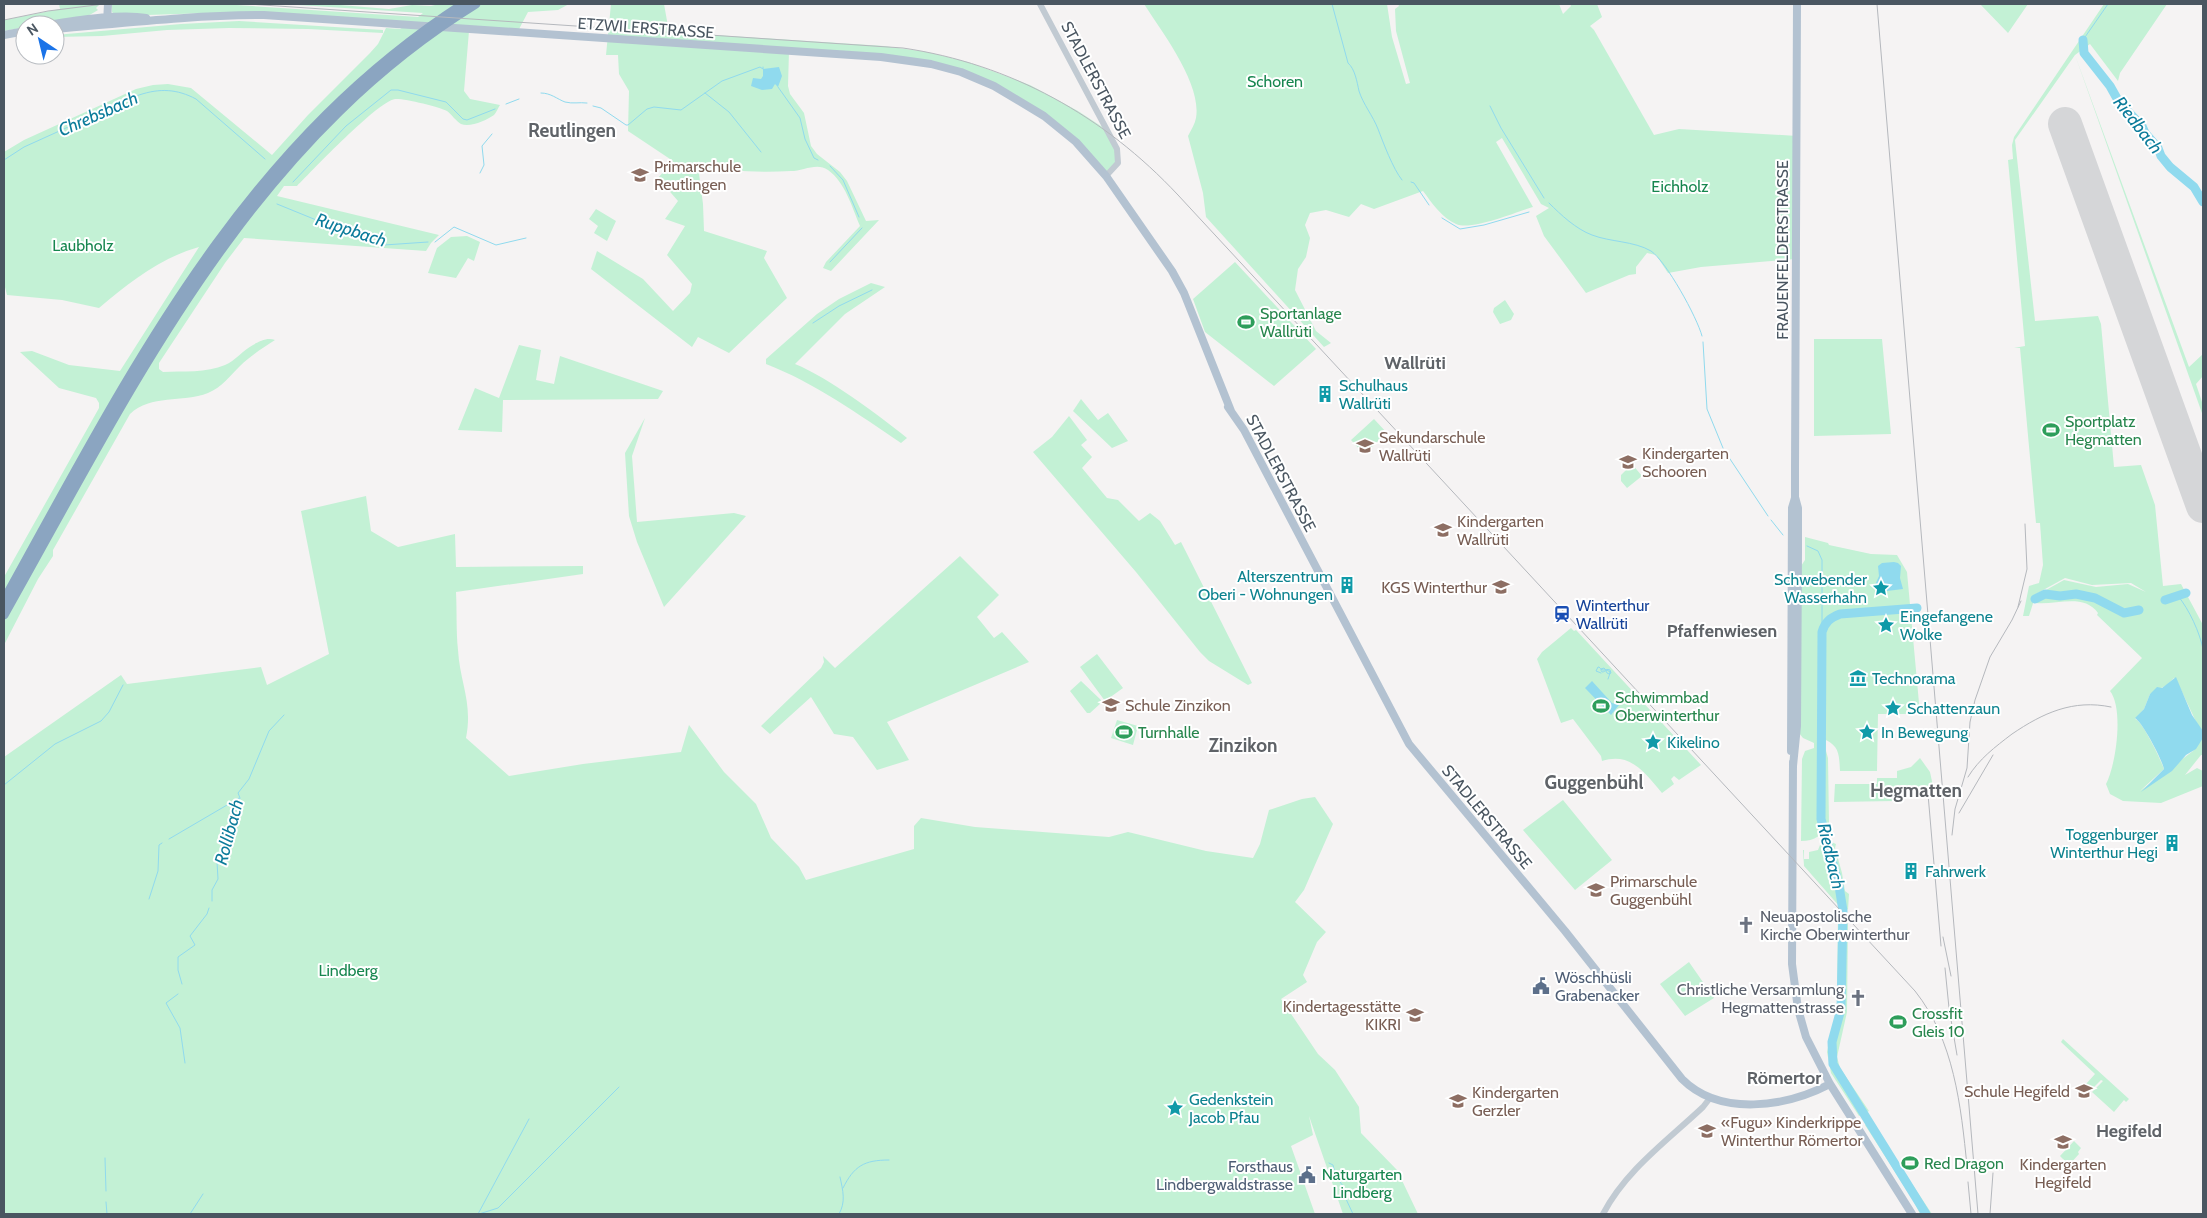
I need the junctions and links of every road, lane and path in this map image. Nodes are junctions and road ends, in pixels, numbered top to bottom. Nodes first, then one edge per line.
1 (108, 4) edge
2 (463, 4) edge
3 (476, 4) edge
4 (1040, 4) edge
5 (1797, 4) edge
6 (107, 21) junction
7 (65, 24) edge
8 (65, 27) edge
9 (1106, 176) junction
10 (4, 600) edge
11 (4, 615) edge
12 (1830, 1084) junction
13 (1710, 1098) junction
14 (1603, 1214) edge
15 (1912, 1214) edge

1 - 6 main road
2 - 10 highway
3 - 11 highway
4 - 9 street, STADLERSTRASSE
5 - 12 main road, FRAUENFELDERSTRASSE
6 - 7 main road, ETZWILERSTRASSE
6 - 8 main road, ETZWILERSTRASSE
6 - 9 main road, ETZWILERSTRASSE
9 - 13 main road, STADLERSTRASSE
12 - 13 main road, STADLERSTRASSE
12 - 15 main road, FRAUENFELDERSTRASSE
13 - 14 street

